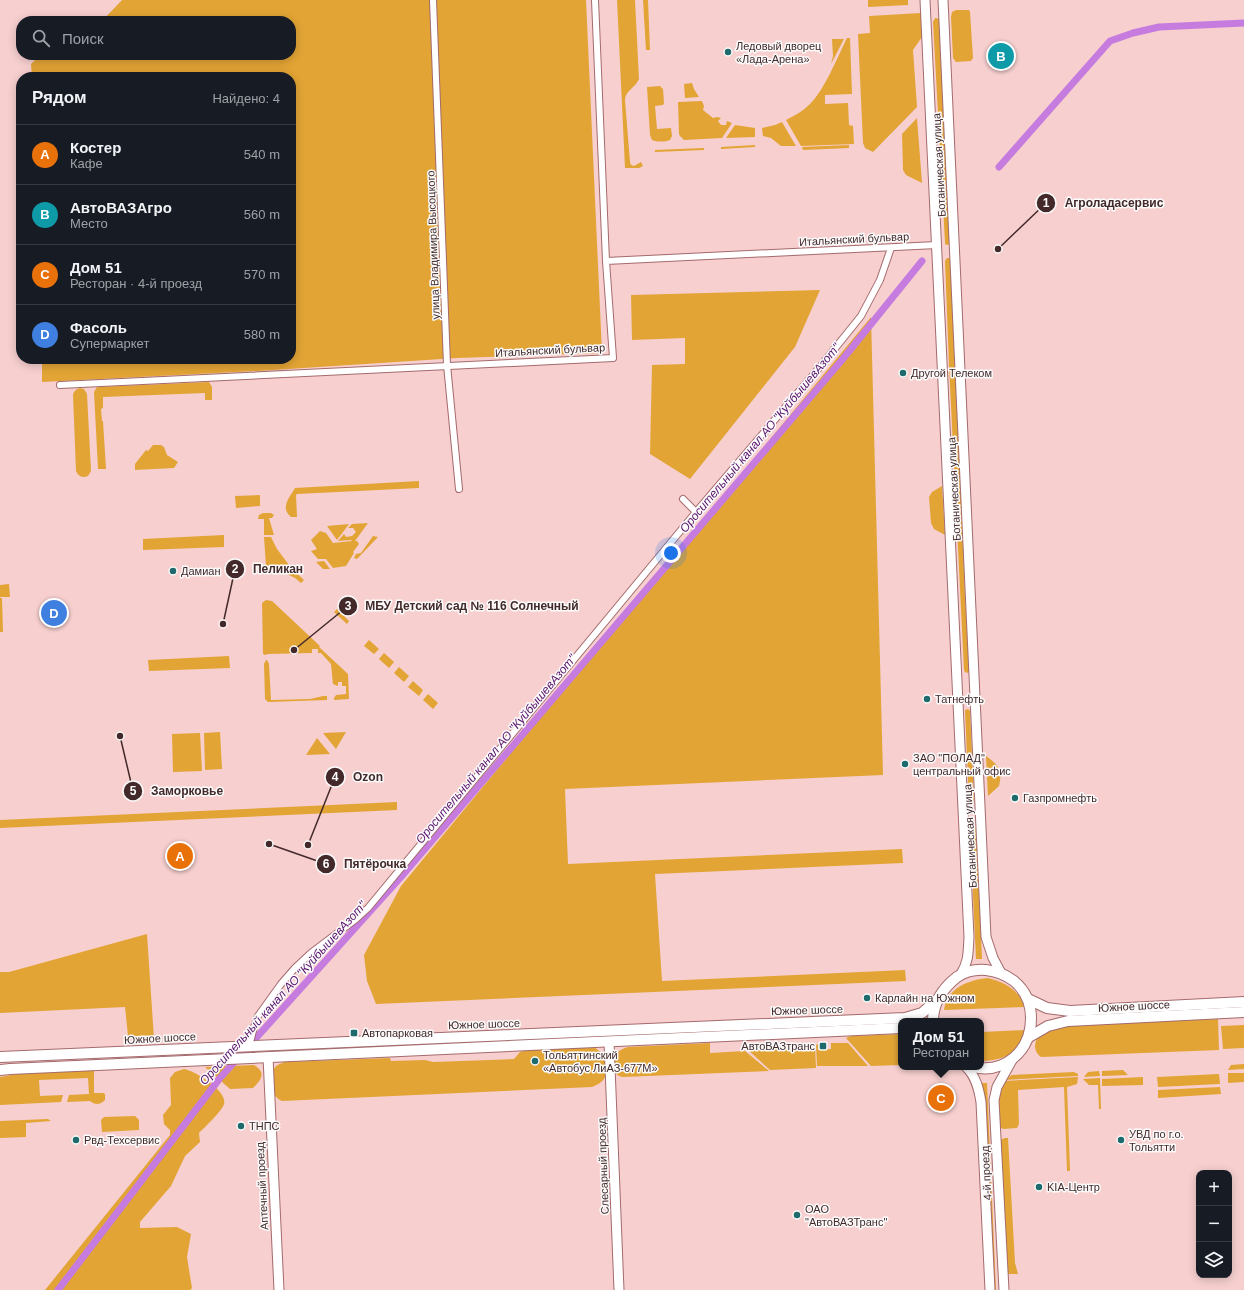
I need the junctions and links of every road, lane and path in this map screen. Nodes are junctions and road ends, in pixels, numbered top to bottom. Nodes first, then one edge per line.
1 (433, 0) edge
2 (595, 0) edge
3 (926, 4) edge
4 (943, 4) edge
5 (891, 248) junction
6 (937, 249) junction
7 (955, 253) junction
8 (606, 261) junction
9 (447, 365) junction
10 (60, 385) dead end
11 (459, 489) dead end
12 (683, 499) dead end
13 (696, 512) junction
14 (975, 693) junction
15 (958, 694) junction
16 (980, 811) junction
17 (964, 812) junction
18 (1001, 973) junction
19 (961, 974) junction
20 (938, 999) junction
21 (1028, 999) junction
22 (1244, 1002) edge
23 (1244, 1012) edge
24 (898, 1018) edge
25 (905, 1018) edge
26 (933, 1018) edge
27 (898, 1028) edge
28 (1029, 1037) junction
29 (609, 1042) junction
30 (249, 1046) junction
31 (0, 1057) edge
32 (268, 1057) junction
33 (1012, 1060) junction
34 (984, 1068) edge
35 (0, 1070) edge
36 (970, 1070) edge
37 (279, 1290) edge
38 (619, 1290) edge
39 (990, 1290) edge
40 (1004, 1290) edge

1 - 9 street, улица Владимира Высоцкого
2 - 8 street
3 - 4 main road
3 - 6 main road, Ботаническая улица
4 - 7 main road, Ботаническая улица
5 - 6 street, Итальянский бульвар
5 - 8 street, Итальянский бульвар
5 - 13 street
6 - 7 main road
6 - 15 main road, Ботаническая улица
7 - 14 main road, Ботаническая улица
8 - 9 street, Итальянский бульвар
9 - 10 street, Итальянский бульвар
9 - 11 street, улица Владимира Высоцкого
12 - 13 street
13 - 30 street
14 - 15 main road
14 - 16 main road, Ботаническая улица
15 - 17 main road, Ботаническая улица
16 - 17 main road
16 - 18 main road, Ботаническая улица
17 - 19 main road, Ботаническая улица
18 - 19 main road
18 - 21 main road
19 - 20 main road
20 - 25 main road, Южное шоссе
20 - 26 main road
21 - 22 main road, Южное шоссе
21 - 28 main road
23 - 28 main road, Южное шоссе
24 - 30 main road, Южное шоссе
27 - 29 main road, Южное шоссе
28 - 33 main road
29 - 32 main road, Южное шоссе
29 - 38 main road, Слесарный проезд
30 - 31 main road, Южное шоссе
32 - 35 main road, Южное шоссе
32 - 37 main road, Аптечный проезд
33 - 34 main road
33 - 40 main road, 4-й проезд
36 - 39 main road, 4-й проезд

